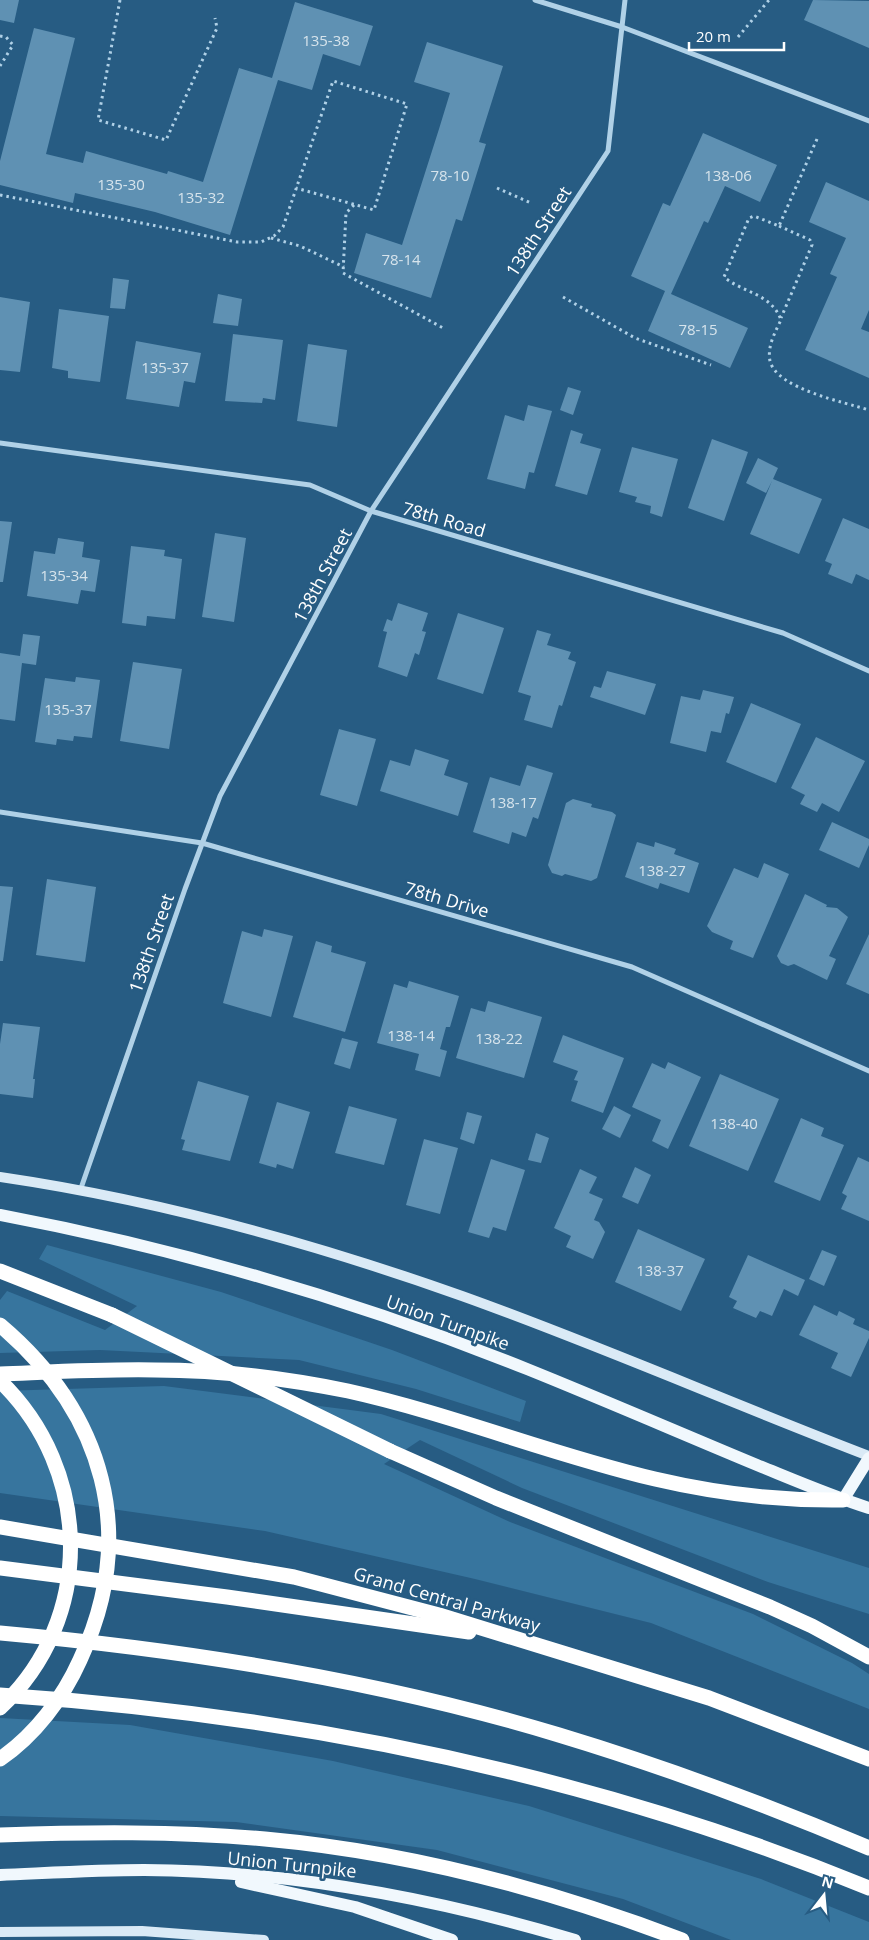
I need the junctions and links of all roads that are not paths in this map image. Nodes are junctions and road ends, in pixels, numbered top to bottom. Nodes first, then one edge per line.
1 (535, 0) edge
2 (625, 0) edge
3 (622, 27) junction
4 (869, 121) edge
5 (0, 443) edge
6 (371, 511) junction
7 (869, 671) edge
8 (0, 812) edge
9 (202, 843) junction
10 (869, 1071) edge
11 (0, 1176) edge
12 (80, 1191) junction
13 (0, 1215) edge
14 (0, 1271) edge
15 (0, 1325) edge
16 (0, 1374) edge
17 (0, 1381) edge
18 (869, 1457) edge
19 (843, 1500) junction
20 (869, 1508) edge
21 (0, 1527) edge
22 (0, 1568) edge
23 (0, 1633) edge
24 (523, 1639) junction
25 (869, 1657) edge
26 (0, 1695) edge
27 (0, 1708) edge
28 (0, 1759) edge
29 (869, 1760) edge
30 (0, 1835) edge
31 (869, 1848) edge
32 (192, 1872) junction
33 (0, 1875) edge
34 (869, 1888) edge
35 (0, 1932) edge
36 (264, 1940) edge
37 (452, 1940) edge
38 (575, 1940) edge
39 (682, 1940) edge

1 - 3 street
2 - 3 street, 138th Street
3 - 4 street
3 - 6 street, 138th Street
5 - 6 street, 78th Road
6 - 7 street, 78th Road
6 - 9 street, 138th Street
8 - 9 street, 78th Drive
9 - 10 street, 78th Drive
9 - 12 street, 138th Street
11 - 12 street, Union Turnpike
12 - 18 street, Union Turnpike
13 - 19 main road, Union Turnpike
14 - 25 highway, bridge
15 - 28 highway, bridge
16 - 19 highway
17 - 27 highway, bridge
18 - 19 main road
19 - 20 main road, Union Turnpike
21 - 24 highway, Grand Central Parkway
22 - 24 highway
23 - 31 highway
24 - 29 highway, Grand Central Parkway
26 - 34 highway
30 - 39 highway
32 - 33 main road, Union Turnpike
32 - 37 main road
32 - 38 main road, Union Turnpike
35 - 36 street

